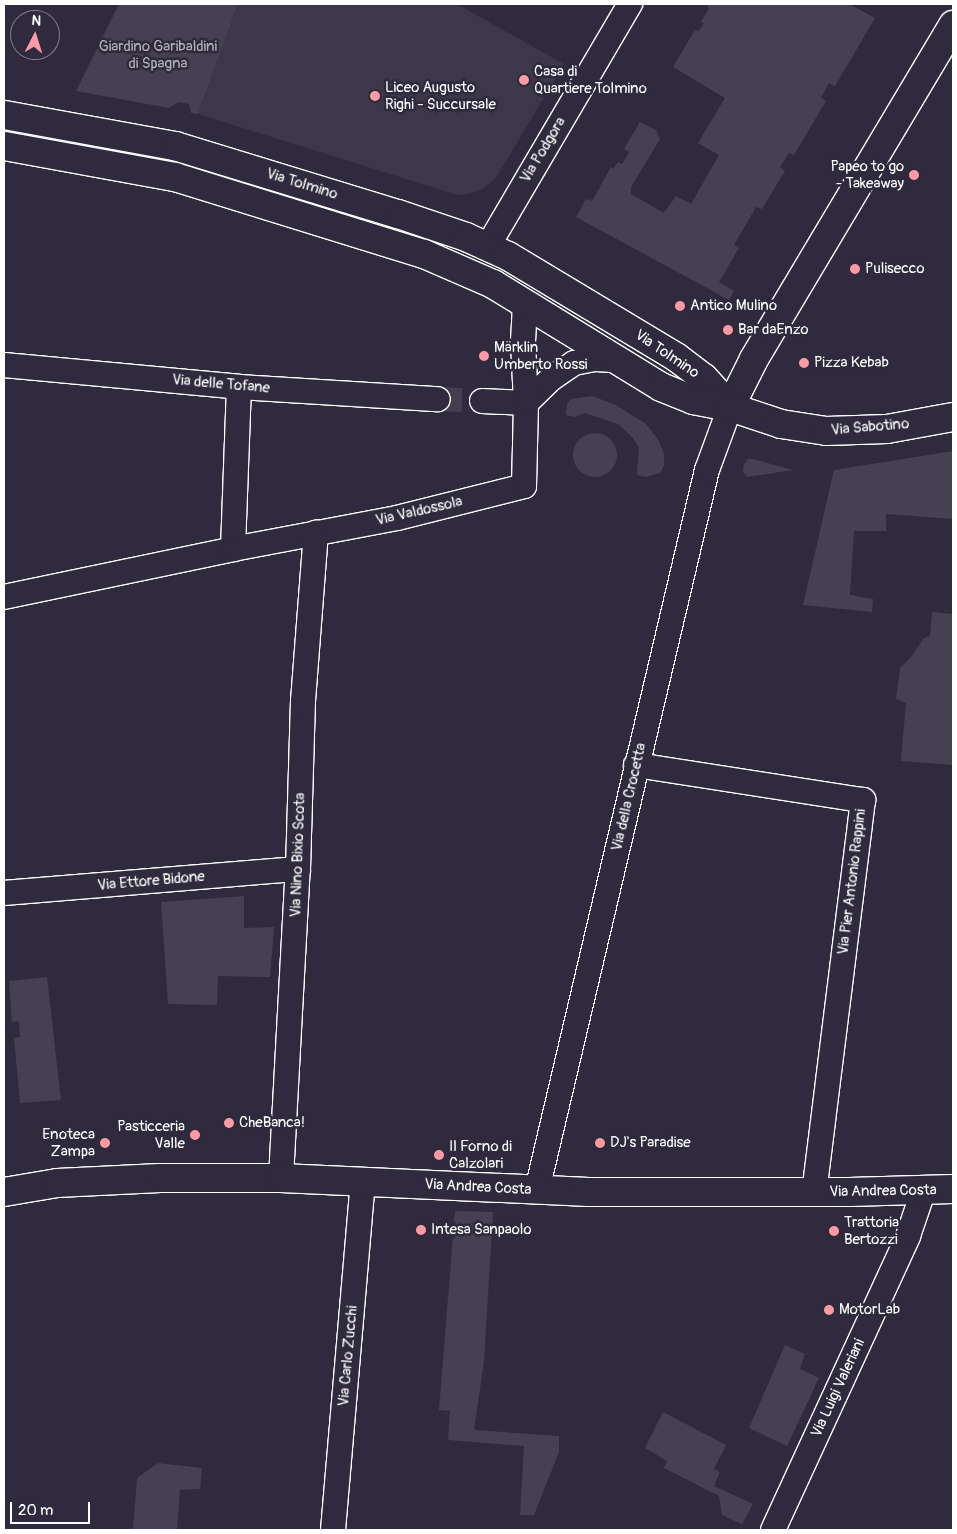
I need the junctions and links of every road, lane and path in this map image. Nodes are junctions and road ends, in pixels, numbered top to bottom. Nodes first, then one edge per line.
1 (630, 4) edge
2 (953, 25) edge
3 (4, 115) edge
4 (4, 146) edge
5 (488, 246) junction
6 (525, 304) junction
7 (614, 360) junction
8 (4, 365) edge
9 (239, 387) junction
10 (438, 399) tunnel mouth
11 (482, 401) tunnel mouth
12 (526, 403) junction
13 (730, 407) junction
14 (953, 417) edge
15 (316, 532) junction
16 (233, 548) junction
17 (4, 597) edge
18 (636, 765) junction
19 (298, 869) junction
20 (4, 893) edge
21 (280, 1178) junction
22 (363, 1182) junction
23 (953, 1189) edge
24 (537, 1190) junction
25 (924, 1190) junction
26 (4, 1192) edge
27 (814, 1192) junction
28 (333, 1530) edge
29 (773, 1530) edge

1 - 5 street, Via Podgora
2 - 13 main road
3 - 5 main road, Via Tolmino
4 - 6 main road, Via Tolmino
5 - 13 main road, Via Tolmino
6 - 7 main road, Via Tolmino
6 - 12 street, Via Valdossola
7 - 12 street
7 - 13 main road, Via Tolmino
8 - 9 street, Via delle Tofane
9 - 10 street, Via delle Tofane
9 - 16 street
11 - 12 street
12 - 15 street, Via Valdossola
13 - 14 main road, Via Sabotino
13 - 18 street, Via della Crocetta
15 - 16 street, Via Valdossola
15 - 19 street, Via Nino Bixio Scota
16 - 17 street, Via Valdossola
18 - 24 street, Via della Crocetta
18 - 27 street, Via Pier Antonio Rappini
19 - 20 street, Via Ettore Bidone
19 - 21 street, Via Nino Bixio Scota
21 - 22 main road, Via Andrea Costa
21 - 26 main road, Via Andrea Costa
22 - 24 main road, Via Andrea Costa
22 - 28 street, Via Carlo Zucchi
23 - 25 main road, Via Andrea Costa
24 - 27 main road, Via Andrea Costa
25 - 27 main road, Via Andrea Costa
25 - 29 street, Via Luigi Valeriani

